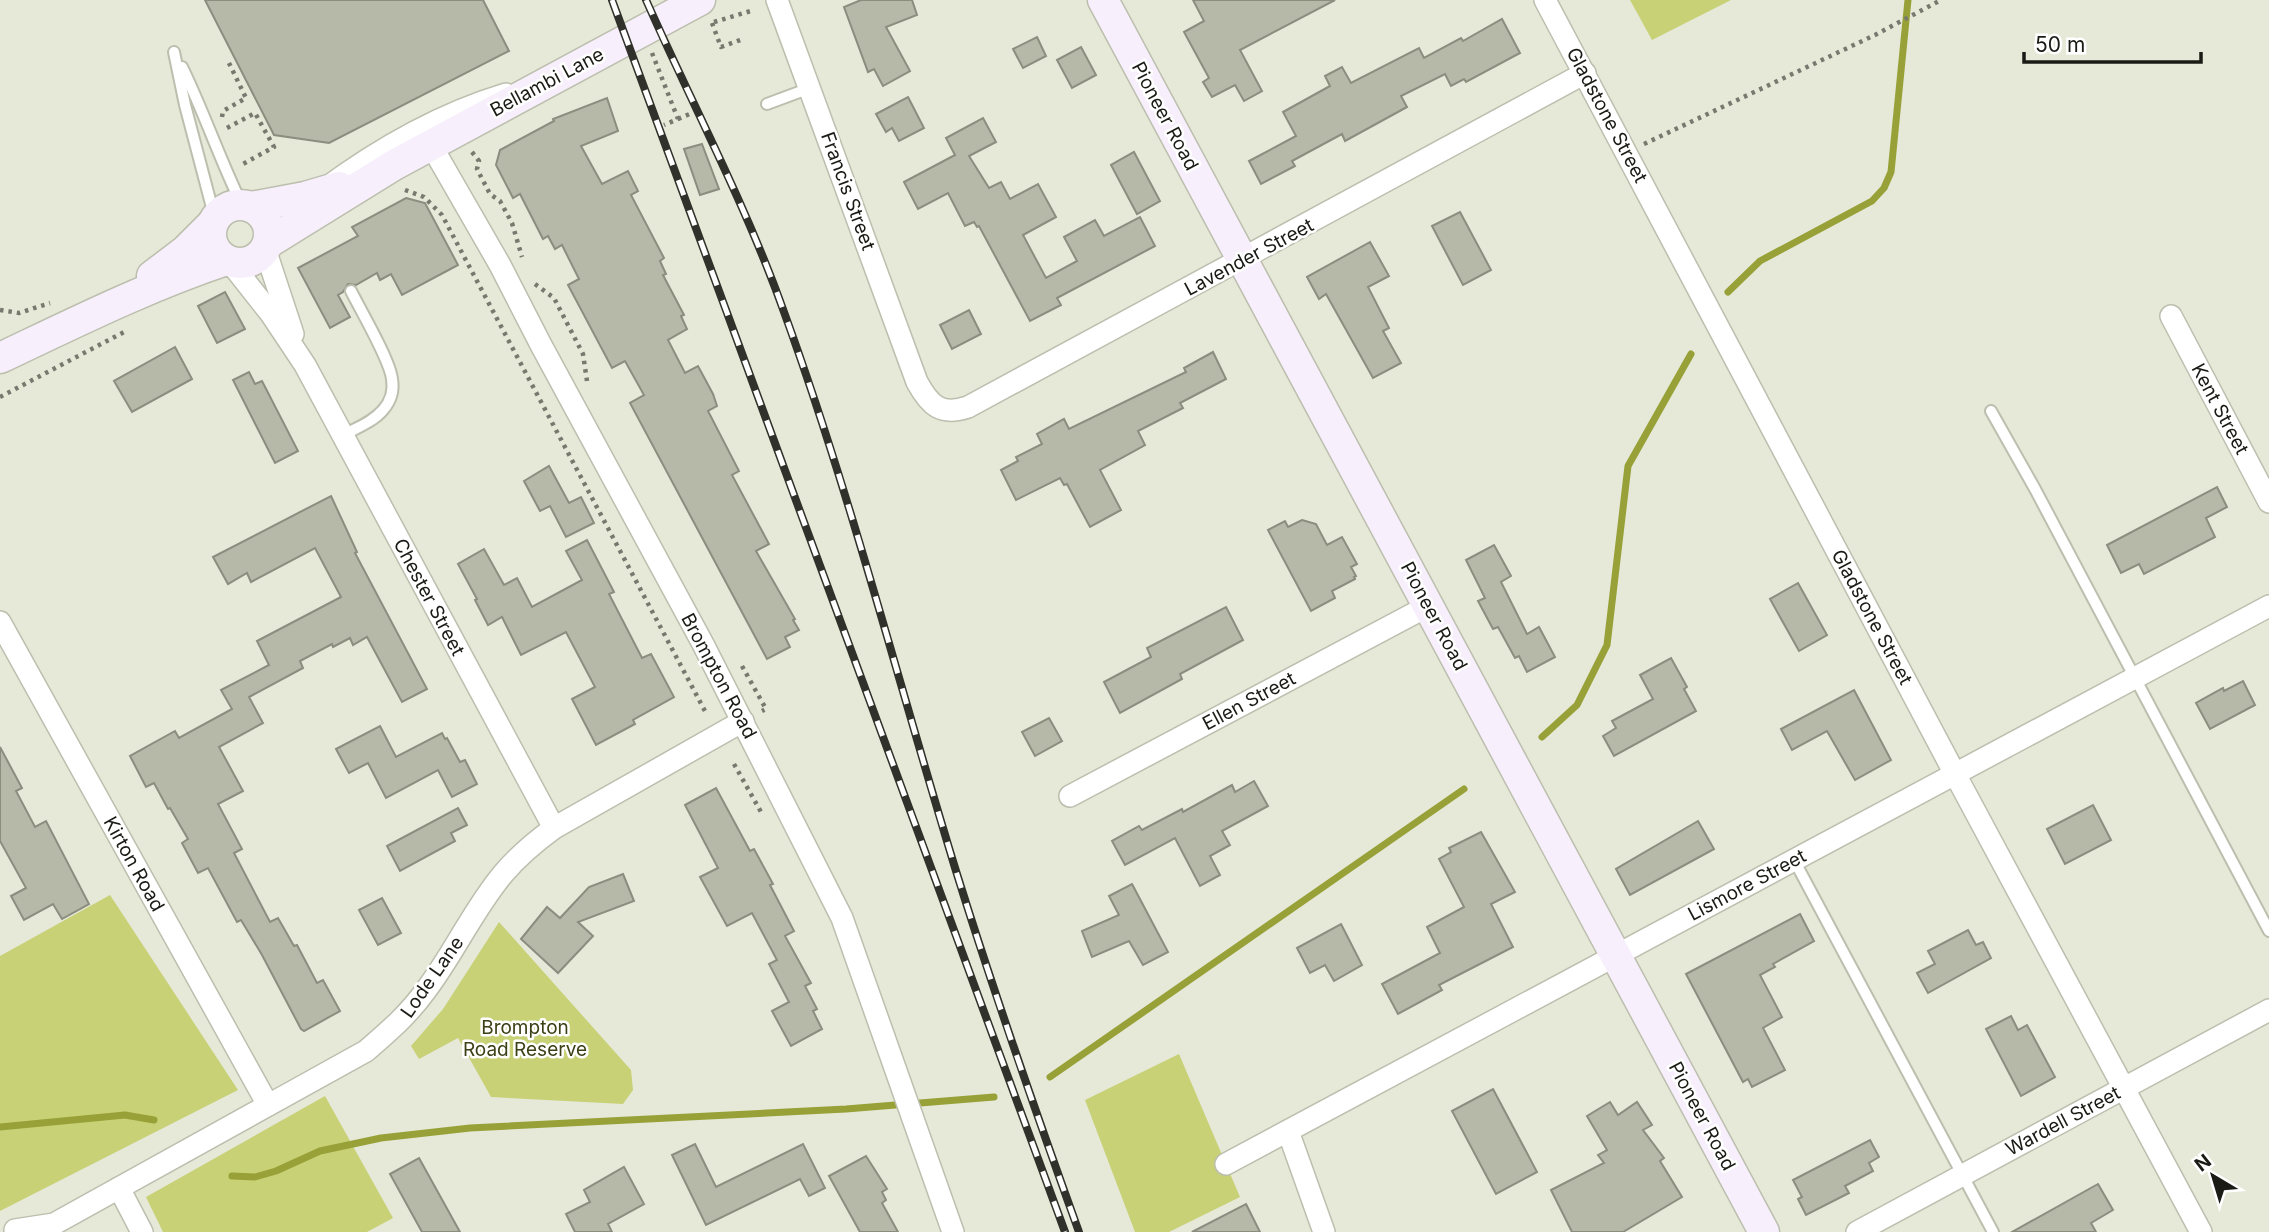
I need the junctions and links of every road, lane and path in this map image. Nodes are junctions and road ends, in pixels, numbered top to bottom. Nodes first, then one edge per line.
1 (777, 0) edge
2 (1103, 0) edge
3 (1545, 0) edge
4 (1941, 0) edge
5 (706, 12) edge
6 (743, 39) dead end
7 (651, 52) dead end
8 (227, 59) dead end
9 (1585, 74) junction
10 (550, 80) junction
11 (810, 88) junction
12 (767, 104) dead end
13 (692, 113) dead end
14 (678, 119) junction
15 (664, 125) dead end
16 (431, 145) junction
17 (1643, 145) dead end
18 (479, 160) dead end
19 (394, 165) junction
20 (320, 192) junction
21 (419, 194) dead end
22 (241, 197) junction
23 (214, 221) junction
24 (266, 246) junction
25 (1242, 260) junction
26 (228, 261) junction
27 (525, 266) dead end
28 (530, 276) dead end
29 (351, 291) dead end
30 (55, 301) dead end
31 (0, 310) edge
32 (103, 310) junction
33 (2171, 316) dead end
34 (0, 358) edge
35 (305, 365) junction
36 (917, 382) joint
37 (588, 388) dead end
38 (1991, 411) dead end
39 (342, 436) junction
40 (2269, 502) edge
41 (1428, 606) junction
42 (2269, 606) edge
43 (0, 622) edge
44 (736, 656) dead end
45 (2134, 678) junction
46 (706, 713) dead end
47 (743, 721) junction
48 (734, 765) dead end
49 (1955, 774) junction
50 (1070, 796) dead end
51 (764, 817) dead end
52 (554, 828) junction
53 (1794, 860) junction
54 (2269, 931) edge
55 (1616, 956) junction
56 (2269, 1010) edge
57 (2124, 1088) junction
58 (268, 1105) junction
59 (1288, 1131) junction
60 (1226, 1164) dead end
61 (1963, 1175) junction
62 (119, 1188) junction
63 (15, 1230) dead end
64 (142, 1232) edge
65 (953, 1232) edge
66 (1324, 1232) edge
67 (1764, 1232) edge
68 (1857, 1232) edge
69 (1993, 1232) edge
70 (2201, 1232) edge

1 - 11 street, Francis Street
2 - 25 main road, Pioneer Road
3 - 9 street, Gladstone Street
4 - 17 path
5 - 6 path
5 - 10 main road, Bellambi Lane
7 - 14 path
8 - 22 path
9 - 25 street, Lavender Street
9 - 49 street, Gladstone Street
10 - 16 main road, Bellambi Lane
10 - 20 street
11 - 12 lane
11 - 36 street, Francis Street
13 - 14 path
14 - 15 path
16 - 19 main road, Bellambi Lane
16 - 47 street, Brompton Road
18 - 27 path
19 - 20 main road
19 - 24 main road
20 - 22 main road
21 - 46 path
22 - 23 main road
22 - 23 lane
22 - 24 main road
23 - 26 main road
23 - 32 main road
24 - 26 main road
24 - 35 street
25 - 36 street, Lavender Street
25 - 41 main road, Pioneer Road
26 - 32 main road
26 - 35 street
28 - 37 path
29 - 39 lane
30 - 31 path
32 - 34 main road
33 - 40 street, Kent Street
35 - 39 street, Chester Street
38 - 45 lane
39 - 52 street, Chester Street
41 - 50 street, Ellen Street
41 - 55 main road, Pioneer Road
42 - 45 street, Lismore Street
43 - 58 street, Kirton Road
44 - 47 path
45 - 49 street, Lismore Street
45 - 54 lane
47 - 52 street, Lode Lane
47 - 65 street, Brompton Road
48 - 51 path
49 - 53 street, Lismore Street
49 - 57 street, Gladstone Street
52 - 58 street, Lode Lane
53 - 55 street, Lismore Street
53 - 61 lane
55 - 59 street, Lismore Street
55 - 67 main road, Pioneer Road
56 - 57 street, Wardell Street
57 - 61 street, Wardell Street
57 - 70 street, Gladstone Street
58 - 62 street, Lode Lane
59 - 60 street, Lismore Street
59 - 66 street
61 - 68 street, Wardell Street
61 - 69 lane
62 - 63 street, Lode Lane
62 - 64 street

